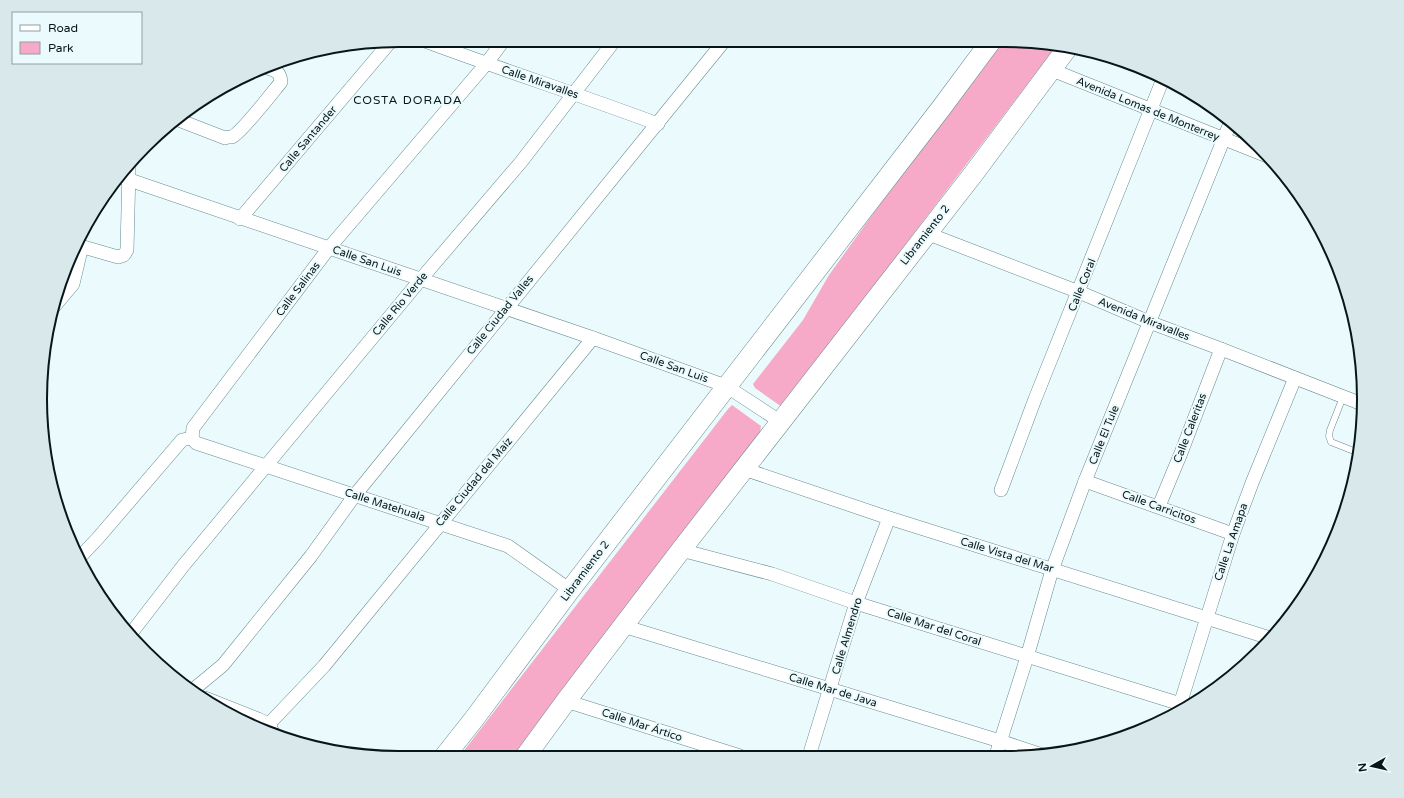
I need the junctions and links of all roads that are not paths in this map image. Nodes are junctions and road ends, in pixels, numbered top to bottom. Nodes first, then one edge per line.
1 (441, 47) edge
2 (499, 47) edge
3 (610, 47) edge
4 (718, 47) edge
5 (985, 47) edge
6 (385, 48) edge
7 (1064, 52) edge
8 (486, 64) junction
9 (275, 70) edge
10 (1052, 70) junction
11 (1161, 83) edge
12 (574, 93) junction
13 (1152, 109) junction
14 (183, 122) edge
15 (658, 124) junction
16 (1229, 127) edge
17 (1224, 139) junction
18 (1255, 151) edge
19 (127, 175) edge
20 (127, 176) edge
21 (240, 219) junction
22 (926, 233) junction
23 (81, 246) edge
24 (329, 248) junction
25 (80, 249) edge
26 (421, 280) junction
27 (1079, 292) junction
28 (63, 296) edge
29 (505, 309) junction
30 (1149, 322) junction
31 (593, 338) junction
32 (1220, 349) junction
33 (1296, 378) junction
34 (726, 386) junction
35 (1343, 397) junction
36 (1357, 402) edge
37 (781, 422) junction
38 (192, 438) junction
39 (1353, 451) edge
40 (267, 466) junction
41 (744, 469) junction
42 (1086, 481) junction
43 (1001, 490) dead end
44 (355, 495) junction
45 (1159, 506) junction
46 (889, 518) junction
47 (441, 523) junction
48 (1232, 534) junction
49 (681, 550) junction
50 (83, 554) edge
51 (1052, 570) junction
52 (570, 590) junction
53 (856, 603) junction
54 (1206, 618) junction
55 (623, 626) junction
56 (133, 630) edge
57 (1265, 636) edge
58 (1027, 657) junction
59 (196, 687) edge
60 (830, 689) junction
61 (566, 700) junction
62 (1183, 703) edge
63 (1178, 706) edge
64 (232, 709) edge
65 (266, 725) edge
66 (273, 727) edge
67 (1000, 741) junction
68 (1027, 750) edge
69 (449, 751) edge
70 (529, 751) edge
71 (724, 751) edge
72 (811, 751) edge
73 (997, 751) edge

1 - 8 street, Calle Miravalles
2 - 8 street, Calle Salinas
3 - 12 street, Calle Río Verde
4 - 15 street, Calle Ciudad Valles
5 - 34 main road, Libramiento 2
6 - 21 street, Calle Santander
7 - 10 main road, Libramiento 2
8 - 12 street, Calle Miravalles
8 - 24 street, Calle Salinas
9 - 14 street
10 - 13 street, Avenida Lomas de Monterrey
10 - 22 main road, Libramiento 2
11 - 13 street, Calle Coral
12 - 15 street, Calle Miravalles
12 - 26 street, Calle Río Verde
13 - 17 street, Avenida Lomas de Monterrey
13 - 27 street, Calle Coral
15 - 29 street, Calle Ciudad Valles
16 - 17 street, Calle El Tule
17 - 18 street, Avenida Lomas de Monterrey
17 - 30 street, Calle El Tule
19 - 21 street, Calle San Luis
20 - 23 street
21 - 24 street, Calle San Luis
22 - 27 street, Avenida Miravalles
22 - 37 main road, Libramiento 2
24 - 26 street, Calle San Luis
24 - 38 street, Calle Salinas
25 - 28 street
26 - 29 street, Calle San Luis
26 - 40 street, Calle Río Verde
27 - 30 street, Avenida Miravalles
27 - 43 street, Calle Coral
29 - 31 street, Calle San Luis
29 - 44 street, Calle Ciudad Valles
30 - 32 street, Avenida Miravalles
30 - 42 street, Calle El Tule
31 - 34 street, Calle San Luis
31 - 47 street, Calle Ciudad del Maíz
32 - 33 street, Avenida Miravalles
32 - 45 street, Calle Caleritas
33 - 35 street, Avenida Miravalles
33 - 48 street, Calle La Amapa
34 - 37 street
34 - 52 main road, Libramiento 2
35 - 36 street, Avenida Miravalles
35 - 39 lane
37 - 41 main road, Libramiento 2
38 - 40 street, Calle Matehuala
38 - 50 street
40 - 44 street, Calle Matehuala
40 - 56 street, Calle Río Verde
41 - 46 street, Calle Vista del Mar
41 - 49 main road, Libramiento 2
42 - 45 street, Calle Carricitos
42 - 51 street, Calle El Tule
44 - 47 street, Calle Matehuala
44 - 59 street, Calle Ciudad Valles
45 - 48 street, Calle Carricitos
46 - 51 street, Calle Vista del Mar
46 - 53 street, Calle Almendro
47 - 52 street, Calle Matehuala
47 - 66 street, Calle Ciudad del Maíz
48 - 54 street, Calle La Amapa
49 - 53 street, Calle Mar del Coral
49 - 55 main road, Libramiento 2
51 - 54 street, Calle Vista del Mar
51 - 58 street, Calle El Tule
52 - 69 main road, Libramiento 2
53 - 58 street, Calle Mar del Coral
53 - 60 street, Calle Almendro
54 - 57 street, Calle Vista del Mar
54 - 62 street, Calle La Amapa
55 - 60 street, Calle Mar de Java
55 - 61 main road, Libramiento 2
58 - 63 street, Calle Mar del Coral
58 - 67 street, Calle El Tule
60 - 67 street, Calle Mar de Java
60 - 72 street, Calle Almendro
61 - 70 main road, Libramiento 2
61 - 71 street, Calle Mar Ártico
64 - 65 street
67 - 68 street, Calle Mar de Java
67 - 73 street, Calle El Tule

